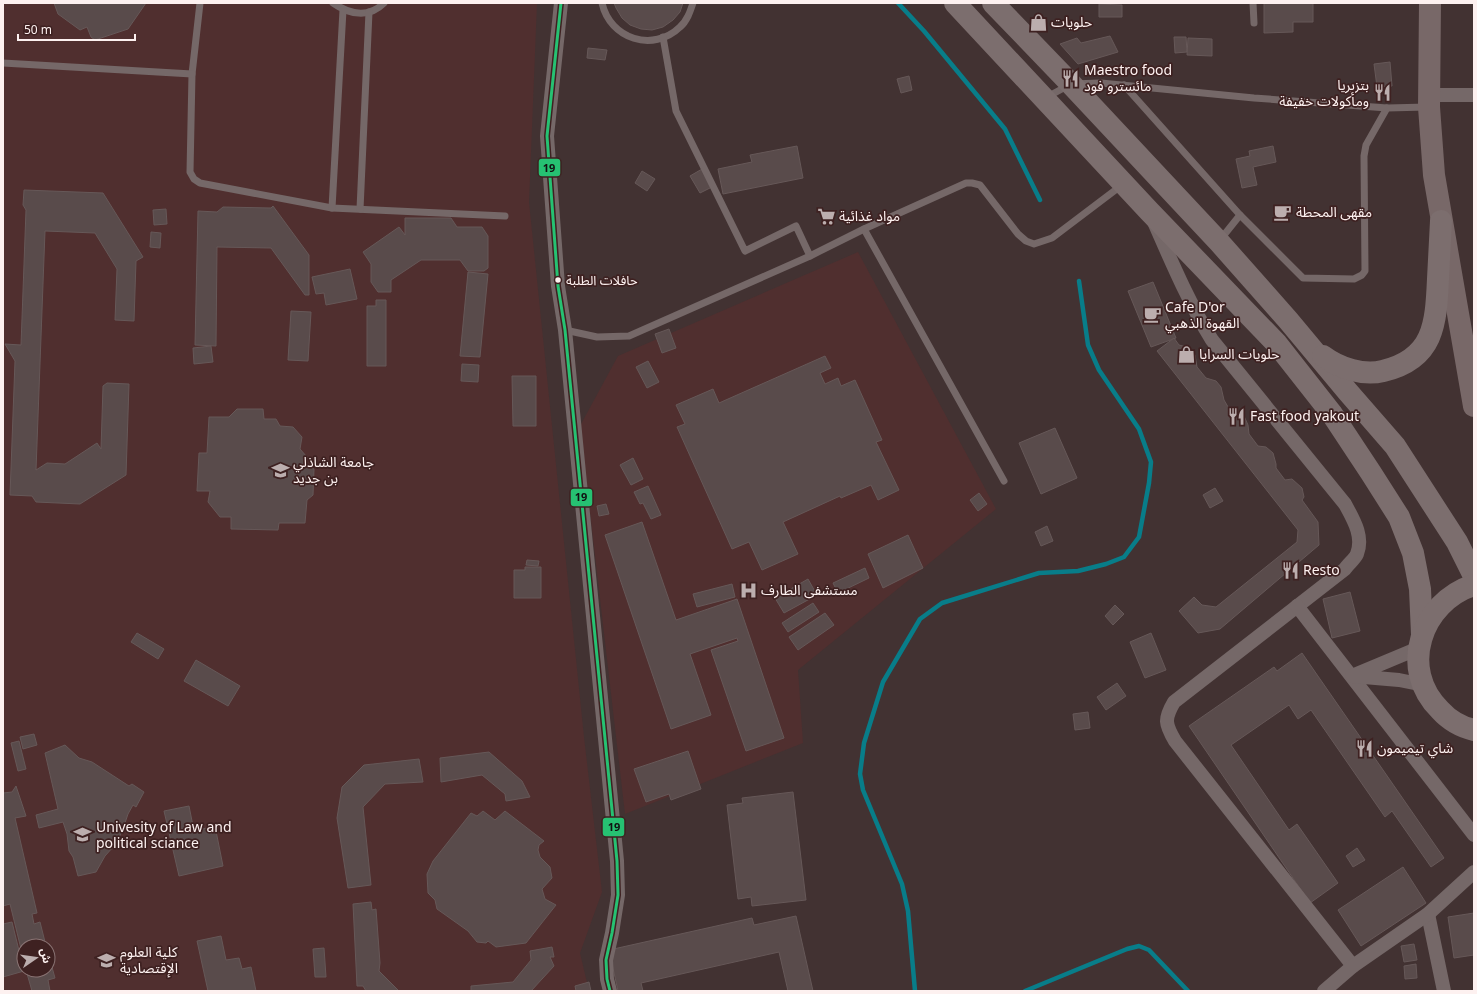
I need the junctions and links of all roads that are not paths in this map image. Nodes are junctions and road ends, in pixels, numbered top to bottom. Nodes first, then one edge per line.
1 (200, 3) edge
2 (333, 3) edge
3 (384, 3) edge
4 (561, 3) edge
5 (602, 3) edge
6 (693, 3) edge
7 (955, 3) edge
8 (992, 3) edge
9 (1253, 3) edge
10 (1430, 3) edge
11 (343, 10) junction
12 (369, 12) junction
13 (1254, 23) dead end
14 (663, 37) junction
15 (3, 63) edge
16 (192, 74) junction
17 (1071, 84) junction
18 (1124, 85) junction
19 (1474, 96) edge
20 (1044, 98) junction
21 (1429, 101) junction
22 (1388, 108) junction
23 (1124, 183) junction
24 (332, 208) junction
25 (360, 209) junction
26 (1149, 210) junction
27 (1240, 215) junction
28 (504, 216) dead end
29 (1441, 221) junction
30 (864, 230) junction
31 (1219, 242) junction
32 (810, 256) junction
33 (1288, 320) junction
34 (565, 330) junction
35 (1474, 406) edge
36 (1004, 481) dead end
37 (1474, 576) edge
38 (1474, 585) edge
39 (1297, 606) junction
40 (1421, 641) junction
41 (1352, 676) junction
42 (1424, 685) junction
43 (1446, 716) junction
44 (1474, 730) edge
45 (1474, 745) edge
46 (1474, 835) edge
47 (1474, 872) edge
48 (1428, 914) junction
49 (1353, 966) junction
50 (610, 991) edge
51 (1324, 991) edge
52 (1444, 991) edge

1 - 16 lane
2 - 11 lane
3 - 12 lane
4 - 34 street
5 - 14 lane
6 - 14 lane
7 - 20 highway
8 - 17 highway
9 - 13 lane
10 - 21 main road
11 - 12 lane
11 - 24 lane
12 - 25 lane
14 - 32 lane
15 - 16 lane
16 - 24 lane
17 - 18 lane
17 - 20 lane
17 - 31 highway
18 - 22 lane
18 - 27 lane
19 - 21 street
20 - 23 highway
21 - 22 lane
21 - 29 main road
22 - 27 lane
23 - 26 highway
23 - 30 lane
24 - 25 lane
25 - 28 lane
26 - 39 street
26 - 40 highway
27 - 31 lane
29 - 33 highway
29 - 35 main road
30 - 32 lane
30 - 36 lane
31 - 33 highway
32 - 34 lane
33 - 37 highway
34 - 50 street
38 - 40 highway
39 - 41 street
39 - 49 street
40 - 41 street
40 - 42 highway
41 - 42 street
41 - 46 street
42 - 43 highway
43 - 44 highway
43 - 45 highway
47 - 48 street
48 - 49 street
48 - 52 street
49 - 51 street

